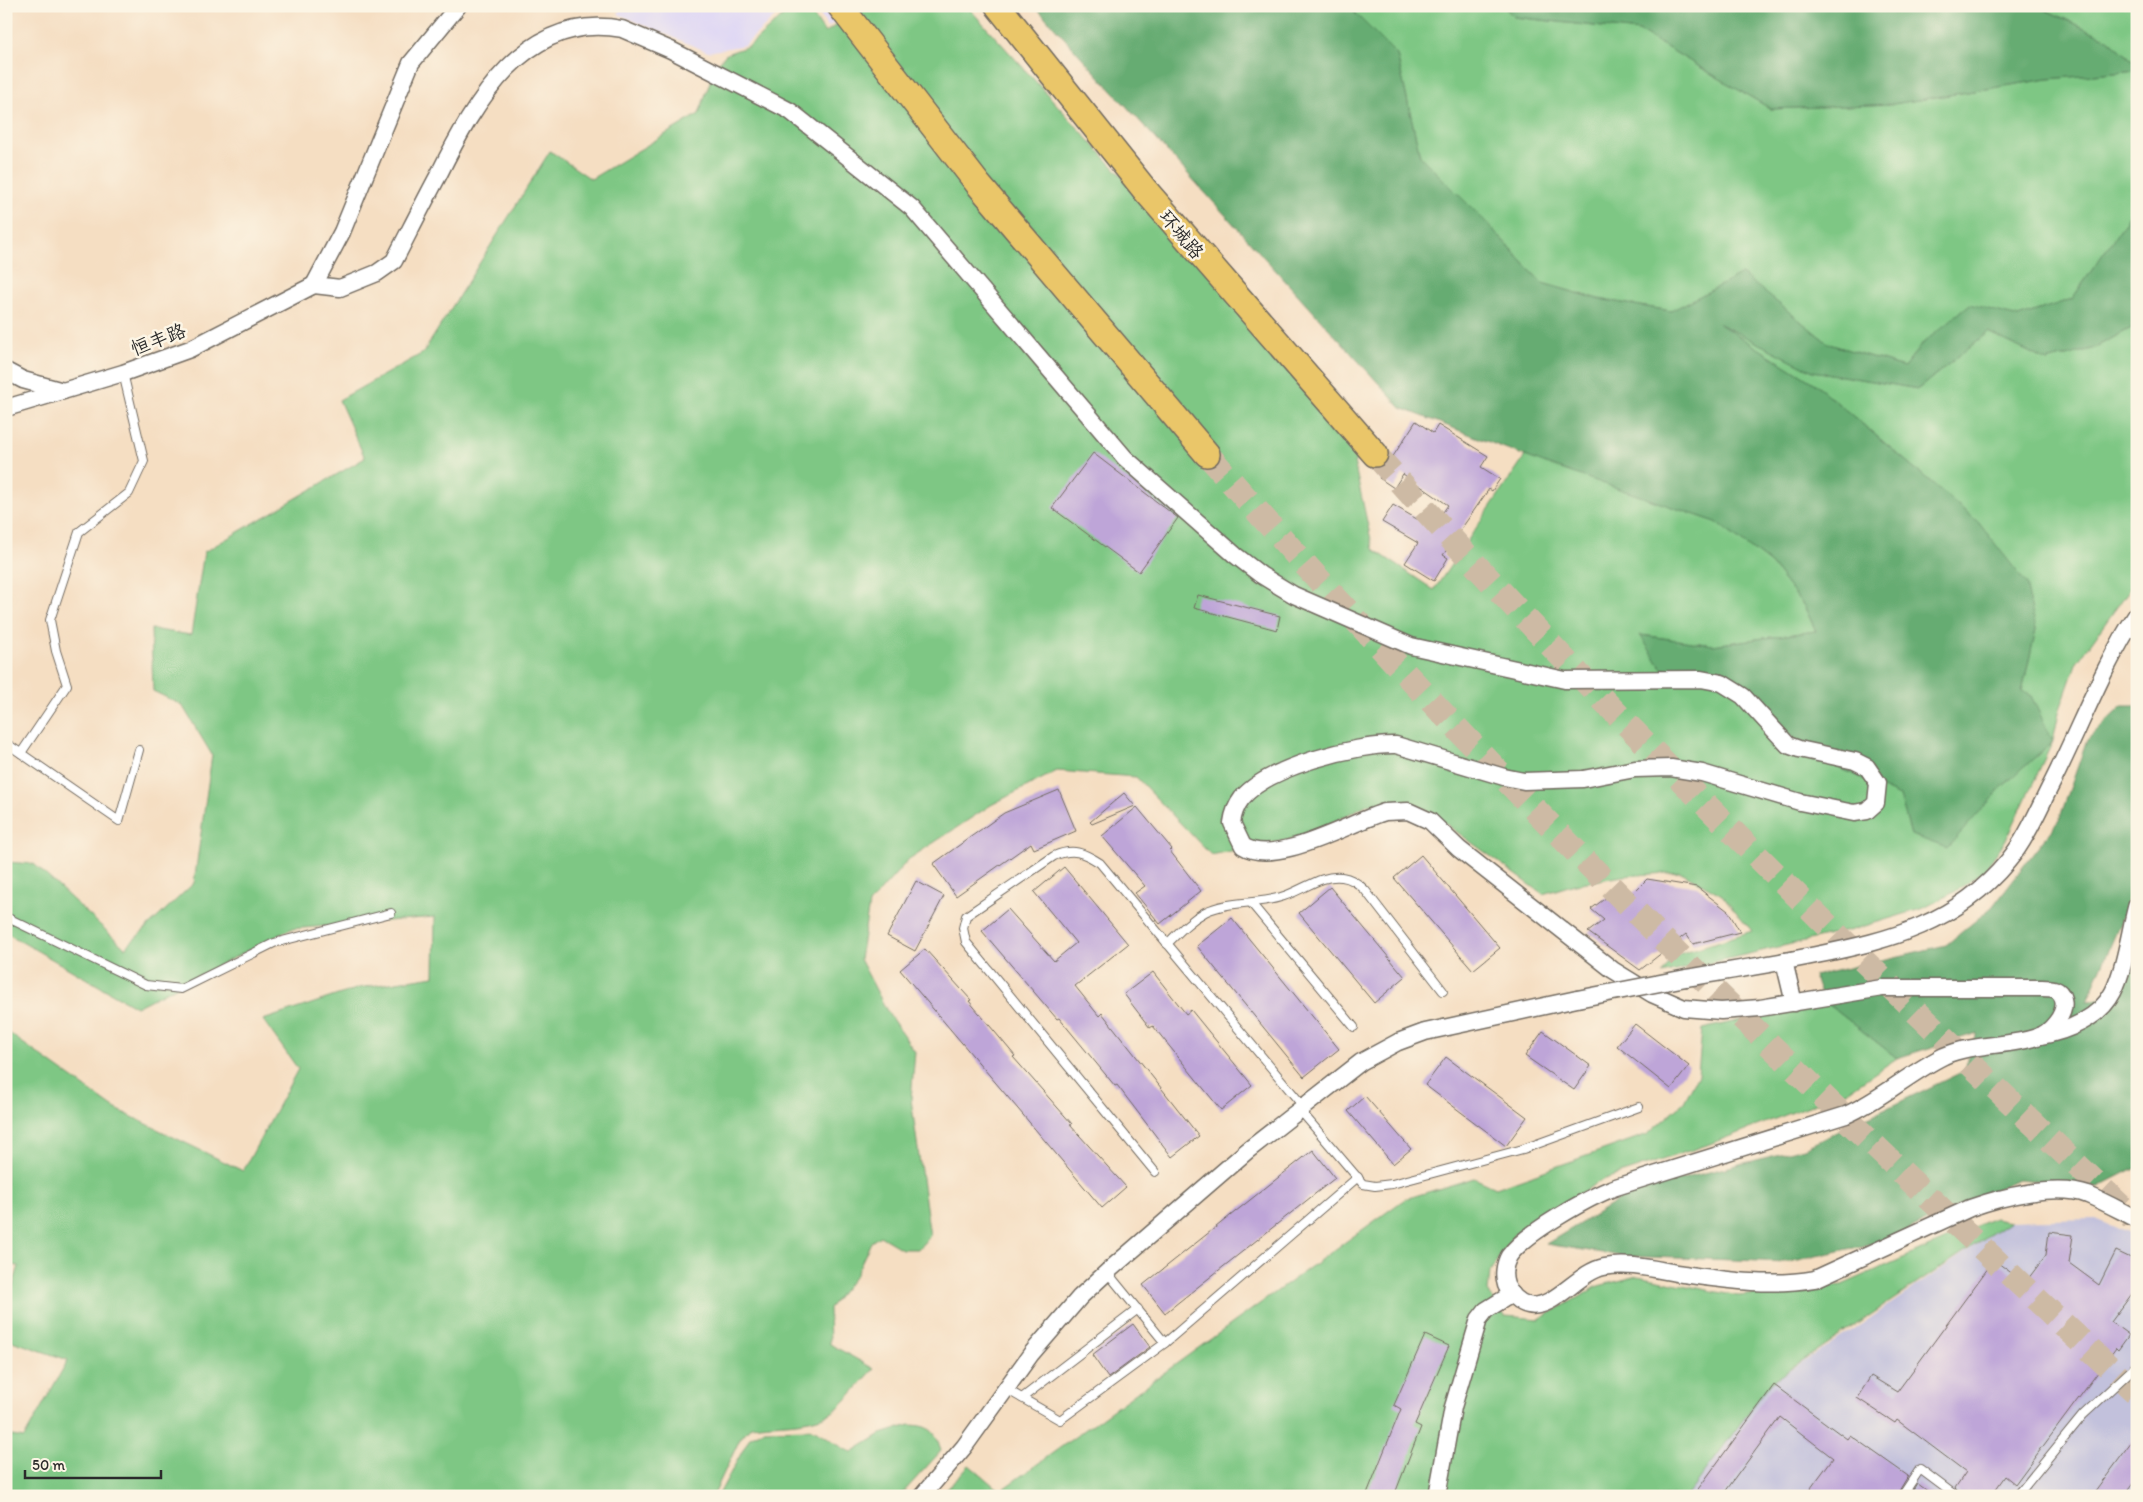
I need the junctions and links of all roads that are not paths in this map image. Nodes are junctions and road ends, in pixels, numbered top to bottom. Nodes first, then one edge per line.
1 (458, 6) edge
2 (998, 6) edge
3 (844, 11) edge
4 (314, 284) junction
5 (6, 371) edge
6 (123, 373) junction
7 (63, 391) junction
8 (6, 408) edge
9 (1208, 454) tunnel mouth
10 (1374, 454) tunnel mouth
11 (2137, 614) edge
12 (6, 743) edge
13 (139, 750) dead end
14 (21, 753) junction
15 (1251, 903) junction
16 (2137, 904) edge
17 (391, 913) dead end
18 (6, 917) edge
19 (1167, 944) junction
20 (1784, 961) junction
21 (1443, 991) dead end
22 (1794, 1003) junction
23 (1354, 1027) dead end
24 (2038, 1037) junction
25 (1639, 1107) dead end
26 (1301, 1108) junction
27 (1154, 1172) dead end
28 (1358, 1177) junction
29 (2137, 1219) edge
30 (1107, 1272) junction
31 (1512, 1294) junction
32 (1138, 1310) junction
33 (1165, 1343) junction
34 (2137, 1365) edge
35 (1006, 1389) junction
36 (1022, 1398) junction
37 (922, 1496) edge
38 (1437, 1496) edge
39 (1902, 1496) edge
40 (1956, 1496) edge
41 (2017, 1496) edge

1 - 4 street
2 - 10 main road, 环城路
3 - 9 main road
4 - 6 street, 恒丰路
4 - 22 street
5 - 7 street
6 - 7 street, 恒丰路
6 - 14 lane
7 - 8 street, 恒丰路
11 - 20 street
12 - 14 lane
13 - 14 lane
15 - 19 lane
15 - 21 lane
15 - 23 lane
16 - 24 street
17 - 18 lane
19 - 26 lane
19 - 27 lane
20 - 22 street
20 - 26 street, bridge
22 - 24 street
24 - 31 street
25 - 28 lane
26 - 28 lane
26 - 30 street
28 - 33 lane
29 - 31 street
30 - 32 lane
30 - 35 street
31 - 38 street
32 - 33 lane
32 - 36 lane
33 - 36 lane
34 - 41 lane
35 - 36 lane
35 - 37 street
39 - 40 lane

